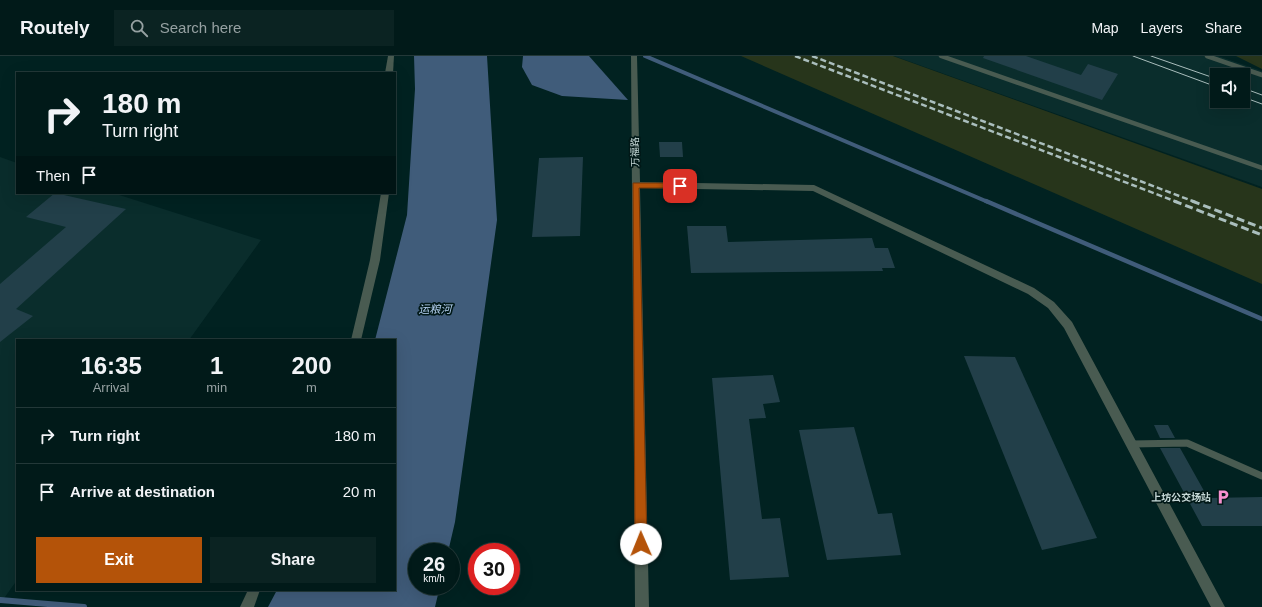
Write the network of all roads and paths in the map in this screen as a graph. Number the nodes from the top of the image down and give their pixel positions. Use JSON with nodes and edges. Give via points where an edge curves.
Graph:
{"nodes":[{"id":1,"x":391,"y":56,"type":"edge"},
{"id":2,"x":941,"y":56,"type":"edge"},
{"id":3,"x":1208,"y":56,"type":"edge"},
{"id":4,"x":634,"y":61,"type":"edge"},
{"id":5,"x":389,"y":72,"type":"edge"},
{"id":6,"x":1262,"y":75,"type":"edge"},
{"id":7,"x":1262,"y":168,"type":"edge"},
{"id":8,"x":635,"y":185,"type":"junction"},
{"id":9,"x":385,"y":194,"type":"edge"},
{"id":10,"x":356,"y":339,"type":"edge"},
{"id":11,"x":1132,"y":444,"type":"junction"},
{"id":12,"x":1262,"y":476,"type":"edge"},
{"id":13,"x":254,"y":591,"type":"edge"},
{"id":14,"x":247,"y":607,"type":"edge"},
{"id":15,"x":642,"y":607,"type":"edge"},
{"id":16,"x":1218,"y":607,"type":"edge"}],
"edges":[{"from":1,"to":5,"type":"street"},
{"from":2,"to":7,"type":"lane"},
{"from":3,"to":6,"type":"lane"},
{"from":4,"to":8,"type":"street","name":"万福路"},
{"from":8,"to":11,"type":"street","via":[[814,188],[1031,291],[1051,305],[1068,325]]},
{"from":8,"to":15,"type":"street","name":"万福路"},
{"from":9,"to":10,"type":"street","via":[[375,260]]},
{"from":11,"to":12,"type":"lane","via":[[1187,443]]},
{"from":11,"to":16,"type":"street"},
{"from":13,"to":14,"type":"street"}]}
